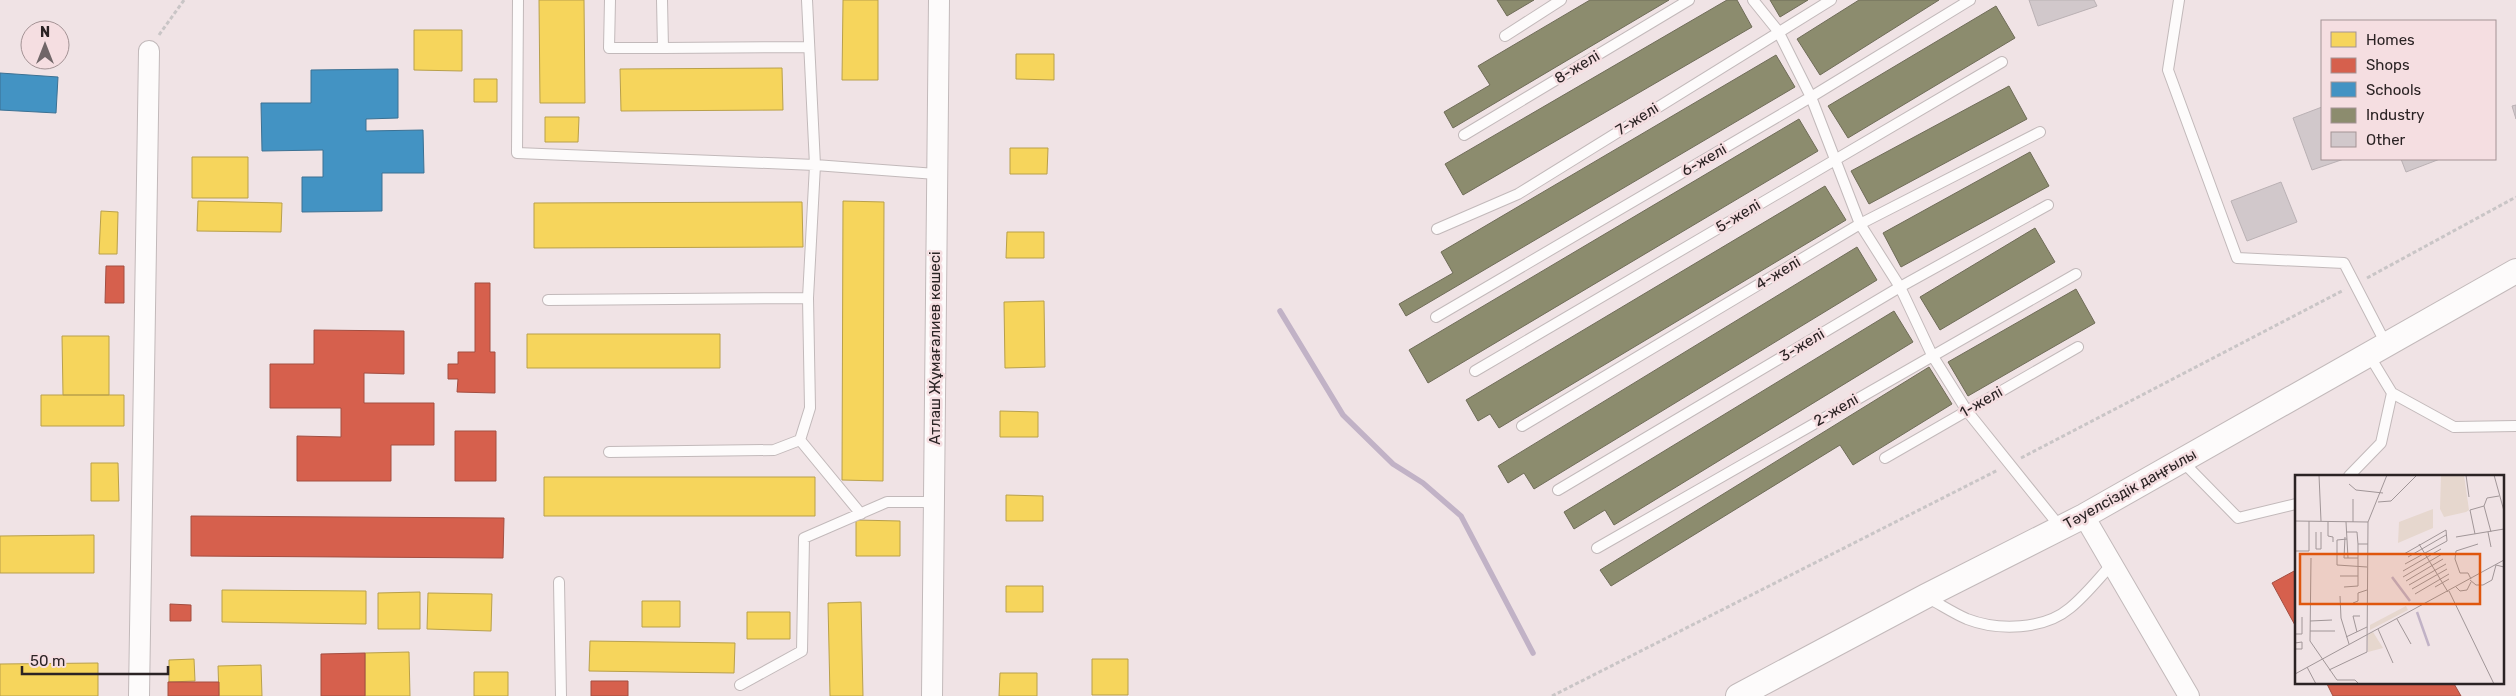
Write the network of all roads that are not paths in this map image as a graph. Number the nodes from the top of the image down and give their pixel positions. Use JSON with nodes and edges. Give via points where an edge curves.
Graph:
{"nodes":[{"id":1,"x":518,"y":0,"type":"edge"},
{"id":2,"x":610,"y":0,"type":"edge"},
{"id":3,"x":662,"y":0,"type":"edge"},
{"id":4,"x":807,"y":0,"type":"edge"},
{"id":5,"x":939,"y":0,"type":"edge"},
{"id":6,"x":1562,"y":0,"type":"edge"},
{"id":7,"x":1689,"y":0,"type":"edge"},
{"id":8,"x":1752,"y":0,"type":"edge"},
{"id":9,"x":1831,"y":0,"type":"edge"},
{"id":10,"x":1970,"y":0,"type":"edge"},
{"id":11,"x":2179,"y":0,"type":"edge"},
{"id":12,"x":1778,"y":31,"type":"junction"},
{"id":13,"x":1505,"y":36,"type":"dead end"},
{"id":14,"x":809,"y":47,"type":"junction"},
{"id":15,"x":663,"y":48,"type":"junction"},
{"id":16,"x":149,"y":50,"type":"road end"},
{"id":17,"x":2002,"y":62,"type":"dead end"},
{"id":18,"x":1811,"y":97,"type":"junction"},
{"id":19,"x":2040,"y":132,"type":"dead end"},
{"id":20,"x":1464,"y":135,"type":"dead end"},
{"id":21,"x":1833,"y":159,"type":"junction"},
{"id":22,"x":814,"y":165,"type":"junction"},
{"id":23,"x":936,"y":174,"type":"junction"},
{"id":24,"x":2048,"y":205,"type":"dead end"},
{"id":25,"x":1860,"y":224,"type":"junction"},
{"id":26,"x":1438,"y":229,"type":"dead end"},
{"id":27,"x":2516,"y":271,"type":"edge"},
{"id":28,"x":2076,"y":274,"type":"dead end"},
{"id":29,"x":1900,"y":287,"type":"junction"},
{"id":30,"x":808,"y":298,"type":"junction"},
{"id":31,"x":548,"y":300,"type":"dead end"},
{"id":32,"x":1436,"y":317,"type":"dead end"},
{"id":33,"x":2078,"y":347,"type":"dead end"},
{"id":34,"x":2377,"y":349,"type":"junction"},
{"id":35,"x":1932,"y":354,"type":"junction"},
{"id":36,"x":1475,"y":371,"type":"dead end"},
{"id":37,"x":2392,"y":393,"type":"junction"},
{"id":38,"x":1967,"y":411,"type":"junction"},
{"id":39,"x":1522,"y":426,"type":"dead end"},
{"id":40,"x":2516,"y":426,"type":"edge"},
{"id":41,"x":800,"y":440,"type":"junction"},
{"id":42,"x":609,"y":452,"type":"dead end"},
{"id":43,"x":1885,"y":458,"type":"dead end"},
{"id":44,"x":2182,"y":460,"type":"junction"},
{"id":45,"x":2350,"y":475,"type":"edge"},
{"id":46,"x":1558,"y":490,"type":"dead end"},
{"id":47,"x":934,"y":502,"type":"junction"},
{"id":48,"x":2295,"y":504,"type":"edge"},
{"id":49,"x":861,"y":514,"type":"junction"},
{"id":50,"x":2084,"y":516,"type":"junction"},
{"id":51,"x":2061,"y":528,"type":"junction"},
{"id":52,"x":1598,"y":548,"type":"dead end"},
{"id":53,"x":2113,"y":563,"type":"junction"},
{"id":54,"x":559,"y":582,"type":"dead end"},
{"id":55,"x":1926,"y":596,"type":"junction"},
{"id":56,"x":740,"y":685,"type":"dead end"},
{"id":57,"x":139,"y":696,"type":"edge"},
{"id":58,"x":561,"y":696,"type":"edge"},
{"id":59,"x":932,"y":696,"type":"edge"},
{"id":60,"x":1738,"y":696,"type":"edge"},
{"id":61,"x":2189,"y":696,"type":"edge"}],
"edges":[{"from":1,"to":22,"type":"lane","via":[[517,153]]},
{"from":2,"to":15,"type":"lane","via":[[609,48]]},
{"from":3,"to":15,"type":"lane"},
{"from":4,"to":14,"type":"lane"},
{"from":5,"to":23,"type":"street","name":"Атлаш Жұмағалиев көшесі"},
{"from":6,"to":13,"type":"lane"},
{"from":7,"to":20,"type":"lane","name":"8-желі"},
{"from":8,"to":12,"type":"lane"},
{"from":9,"to":12,"type":"lane","name":"7-желі"},
{"from":10,"to":18,"type":"lane","name":"6-желі"},
{"from":11,"to":34,"type":"lane","via":[[2168,70],[2237,258],[2344,263]]},
{"from":12,"to":18,"type":"lane"},
{"from":12,"to":26,"type":"lane","name":"7-желі","via":[[1518,194]]},
{"from":14,"to":15,"type":"lane"},
{"from":14,"to":22,"type":"lane"},
{"from":16,"to":57,"type":"street"},
{"from":17,"to":21,"type":"lane","name":"5-желі"},
{"from":18,"to":21,"type":"lane"},
{"from":18,"to":32,"type":"lane","name":"6-желі"},
{"from":19,"to":25,"type":"lane","name":"4-желі"},
{"from":21,"to":25,"type":"lane"},
{"from":21,"to":36,"type":"lane","name":"5-желі"},
{"from":22,"to":23,"type":"lane"},
{"from":22,"to":30,"type":"lane"},
{"from":23,"to":47,"type":"street","name":"Атлаш Жұмағалиев көшесі"},
{"from":24,"to":29,"type":"lane","name":"3-желі"},
{"from":25,"to":29,"type":"lane"},
{"from":25,"to":39,"type":"lane","name":"4-желі"},
{"from":27,"to":34,"type":"street","name":"Тәуелсіздік даңғылы"},
{"from":28,"to":35,"type":"lane","name":"2-желі"},
{"from":29,"to":35,"type":"lane"},
{"from":29,"to":46,"type":"lane","name":"3-желі"},
{"from":30,"to":31,"type":"lane"},
{"from":30,"to":41,"type":"lane","via":[[810,408]]},
{"from":33,"to":38,"type":"lane","name":"1-желі"},
{"from":34,"to":37,"type":"lane"},
{"from":34,"to":44,"type":"street","name":"Тәуелсіздік даңғылы"},
{"from":35,"to":38,"type":"lane"},
{"from":35,"to":52,"type":"lane","name":"2-желі"},
{"from":37,"to":40,"type":"lane","via":[[2454,427]]},
{"from":37,"to":45,"type":"lane","via":[[2381,443]]},
{"from":38,"to":43,"type":"lane","name":"1-желі"},
{"from":38,"to":51,"type":"lane"},
{"from":41,"to":42,"type":"lane","via":[[774,450]]},
{"from":41,"to":49,"type":"lane"},
{"from":44,"to":48,"type":"lane","via":[[2238,518]]},
{"from":44,"to":50,"type":"street","name":"Тәуелсіздік даңғылы"},
{"from":47,"to":49,"type":"lane","via":[[887,502]]},
{"from":47,"to":59,"type":"street","name":"Атлаш Жұмағалиев көшесі"},
{"from":49,"to":56,"type":"lane","via":[[804,538],[802,651]]},
{"from":50,"to":51,"type":"street","name":"Тәуелсіздік даңғылы"},
{"from":50,"to":53,"type":"street"},
{"from":51,"to":55,"type":"street","name":"Тәуелсіздік даңғылы"},
{"from":53,"to":55,"type":"lane","via":[[2070,609],[2049,621],[2030,626],[1993,625],[1968,619]]},
{"from":53,"to":61,"type":"street"},
{"from":54,"to":58,"type":"lane"},
{"from":55,"to":60,"type":"street","name":"Тәуелсіздік даңғылы"}]}
